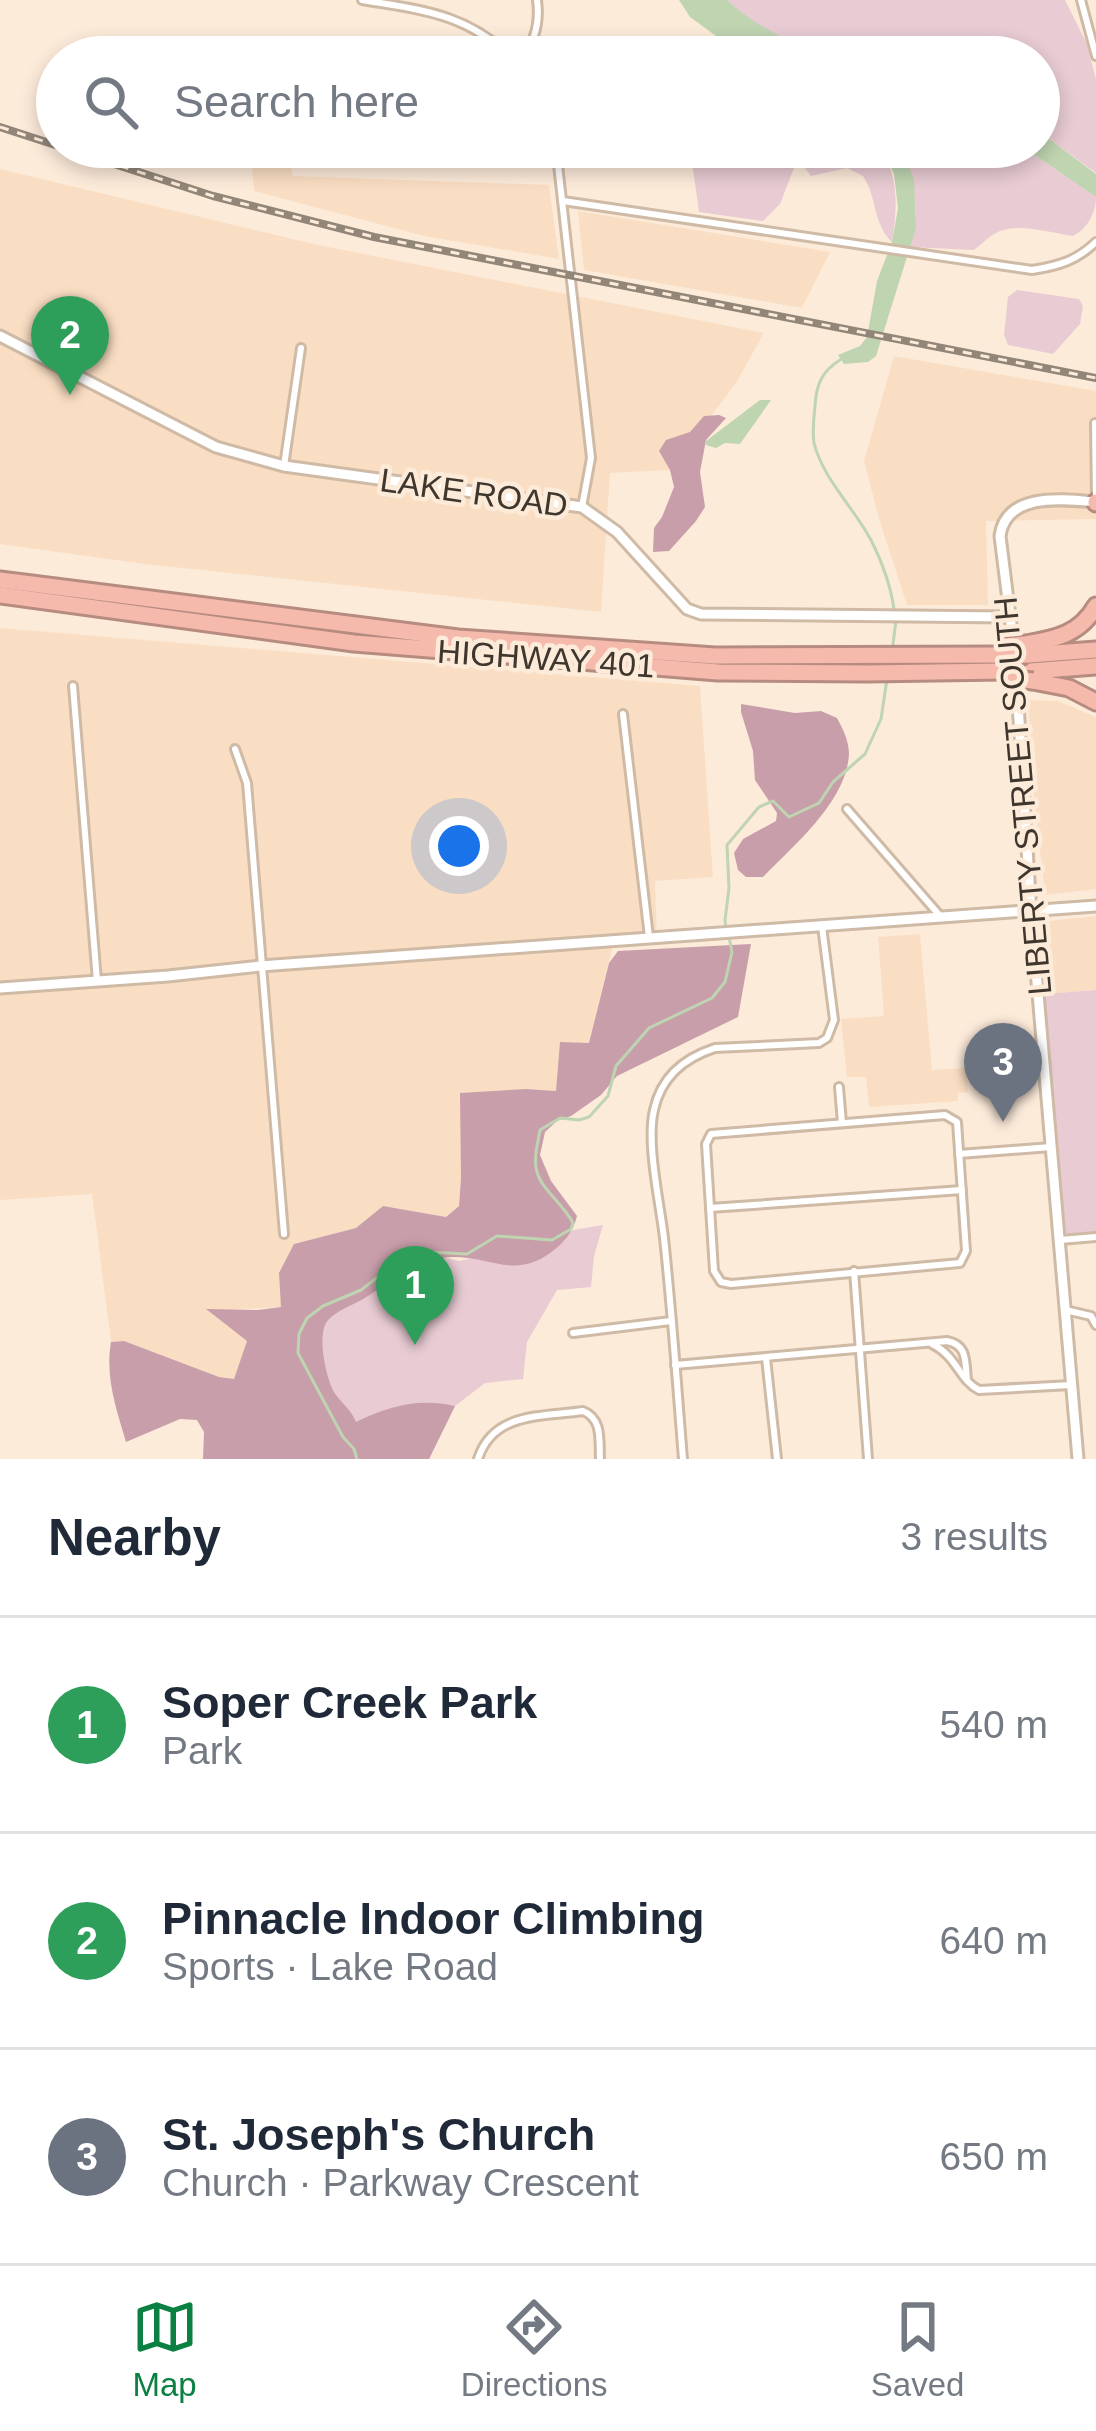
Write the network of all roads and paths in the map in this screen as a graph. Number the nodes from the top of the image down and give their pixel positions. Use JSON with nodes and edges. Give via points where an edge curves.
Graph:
{"nodes":[{"id":1,"x":362,"y":0,"type":"edge"},
{"id":2,"x":537,"y":0,"type":"edge"},
{"id":3,"x":1081,"y":0,"type":"edge"},
{"id":4,"x":487,"y":36,"type":"edge"},
{"id":5,"x":533,"y":36,"type":"edge"},
{"id":6,"x":1096,"y":56,"type":"edge"},
{"id":7,"x":558,"y":168,"type":"edge"},
{"id":8,"x":562,"y":201,"type":"junction"},
{"id":9,"x":1096,"y":242,"type":"edge"},
{"id":10,"x":0,"y":336,"type":"edge"},
{"id":11,"x":301,"y":348,"type":"dead end"},
{"id":12,"x":1095,"y":423,"type":"edge"},
{"id":13,"x":284,"y":466,"type":"junction"},
{"id":14,"x":1096,"y":502,"type":"edge"},
{"id":15,"x":582,"y":507,"type":"junction"},
{"id":16,"x":0,"y":580,"type":"edge"},
{"id":17,"x":0,"y":595,"type":"edge"},
{"id":18,"x":1096,"y":606,"type":"edge"},
{"id":19,"x":1008,"y":617,"type":"junction"},
{"id":20,"x":1096,"y":650,"type":"edge"},
{"id":21,"x":903,"y":662,"type":"junction"},
{"id":22,"x":1004,"y":662,"type":"junction"},
{"id":23,"x":1030,"y":663,"type":"junction"},
{"id":24,"x":869,"y":665,"type":"junction"},
{"id":25,"x":1096,"y":666,"type":"edge"},
{"id":26,"x":73,"y":686,"type":"dead end"},
{"id":27,"x":1096,"y":702,"type":"edge"},
{"id":28,"x":623,"y":714,"type":"dead end"},
{"id":29,"x":235,"y":749,"type":"dead end"},
{"id":30,"x":847,"y":809,"type":"dead end"},
{"id":31,"x":1096,"y":906,"type":"edge"},
{"id":32,"x":1031,"y":911,"type":"junction"},
{"id":33,"x":941,"y":917,"type":"junction"},
{"id":34,"x":822,"y":926,"type":"junction"},
{"id":35,"x":650,"y":940,"type":"junction"},
{"id":36,"x":260,"y":966,"type":"junction"},
{"id":37,"x":97,"y":981,"type":"junction"},
{"id":38,"x":0,"y":988,"type":"edge"},
{"id":39,"x":839,"y":1087,"type":"dead end"},
{"id":40,"x":842,"y":1123,"type":"junction"},
{"id":41,"x":1052,"y":1147,"type":"junction"},
{"id":42,"x":959,"y":1154,"type":"junction"},
{"id":43,"x":962,"y":1190,"type":"junction"},
{"id":44,"x":710,"y":1208,"type":"junction"},
{"id":45,"x":284,"y":1234,"type":"dead end"},
{"id":46,"x":1096,"y":1237,"type":"edge"},
{"id":47,"x":1060,"y":1240,"type":"junction"},
{"id":48,"x":854,"y":1271,"type":"junction"},
{"id":49,"x":1065,"y":1310,"type":"junction"},
{"id":50,"x":671,"y":1321,"type":"junction"},
{"id":51,"x":1096,"y":1325,"type":"edge"},
{"id":52,"x":573,"y":1333,"type":"dead end"},
{"id":53,"x":928,"y":1343,"type":"junction"},
{"id":54,"x":860,"y":1349,"type":"junction"},
{"id":55,"x":766,"y":1358,"type":"junction"},
{"id":56,"x":675,"y":1365,"type":"junction"},
{"id":57,"x":967,"y":1380,"type":"junction"},
{"id":58,"x":1071,"y":1385,"type":"junction"},
{"id":59,"x":478,"y":1459,"type":"edge"},
{"id":60,"x":600,"y":1459,"type":"edge"},
{"id":61,"x":682,"y":1459,"type":"edge"},
{"id":62,"x":777,"y":1459,"type":"edge"},
{"id":63,"x":868,"y":1459,"type":"edge"},
{"id":64,"x":1078,"y":1459,"type":"edge"}],
"edges":[{"from":1,"to":4,"type":"street","via":[[435,12]]},
{"from":2,"to":5,"type":"street"},
{"from":3,"to":6,"type":"street"},
{"from":7,"to":8,"type":"street"},
{"from":8,"to":9,"type":"street","via":[[1032,270],[1060,266]]},
{"from":8,"to":15,"type":"street","via":[[591,458]]},
{"from":10,"to":13,"type":"street","name":"LAKE ROAD","via":[[216,447]]},
{"from":11,"to":13,"type":"street"},
{"from":12,"to":14,"type":"street"},
{"from":13,"to":15,"type":"street","name":"LAKE ROAD"},
{"from":14,"to":19,"type":"street","name":"LIBERTY STREET SOUTH","via":[[1048,501],[1008,512],[1000,536]]},
{"from":15,"to":19,"type":"street","name":"LAKE ROAD","via":[[701,614]]},
{"from":16,"to":24,"type":"highway","name":"HIGHWAY 401","via":[[458,638]]},
{"from":17,"to":24,"type":"highway","name":"HIGHWAY 401","via":[[354,643],[718,672]]},
{"from":18,"to":23,"type":"highway"},
{"from":19,"to":32,"type":"street","name":"LIBERTY STREET SOUTH"},
{"from":20,"to":23,"type":"highway"},
{"from":21,"to":22,"type":"highway"},
{"from":21,"to":22,"type":"highway","via":[[919,677]]},
{"from":21,"to":24,"type":"highway","name":"HIGHWAY 401"},
{"from":22,"to":23,"type":"highway","bridge":true},
{"from":22,"to":23,"type":"highway","bridge":true},
{"from":23,"to":25,"type":"highway"},
{"from":23,"to":27,"type":"highway"},
{"from":26,"to":37,"type":"street"},
{"from":28,"to":35,"type":"street"},
{"from":29,"to":36,"type":"street","via":[[247,783]]},
{"from":30,"to":33,"type":"street"},
{"from":31,"to":32,"type":"street"},
{"from":32,"to":33,"type":"street"},
{"from":32,"to":41,"type":"street","name":"LIBERTY STREET SOUTH"},
{"from":33,"to":34,"type":"street"},
{"from":34,"to":35,"type":"street"},
{"from":34,"to":50,"type":"street","via":[[834,1020],[827,1038],[715,1048],[689,1058],[658,1094],[652,1120]]},
{"from":35,"to":36,"type":"street"},
{"from":36,"to":37,"type":"street"},
{"from":36,"to":45,"type":"street"},
{"from":37,"to":38,"type":"street"},
{"from":39,"to":40,"type":"street"},
{"from":40,"to":42,"type":"street","via":[[945,1115],[957,1123]]},
{"from":40,"to":44,"type":"street","via":[[710,1134]]},
{"from":41,"to":42,"type":"street"},
{"from":41,"to":47,"type":"street","name":"LIBERTY STREET SOUTH"},
{"from":42,"to":43,"type":"street"},
{"from":43,"to":44,"type":"street"},
{"from":43,"to":48,"type":"street","via":[[966,1252],[959,1263]]},
{"from":44,"to":48,"type":"street","via":[[721,1282]]},
{"from":46,"to":47,"type":"street"},
{"from":47,"to":49,"type":"street","name":"LIBERTY STREET SOUTH"},
{"from":48,"to":54,"type":"street"},
{"from":49,"to":51,"type":"street"},
{"from":49,"to":58,"type":"street","name":"LIBERTY STREET SOUTH"},
{"from":50,"to":52,"type":"street"},
{"from":50,"to":56,"type":"street"},
{"from":53,"to":54,"type":"street"},
{"from":53,"to":57,"type":"street"},
{"from":53,"to":57,"type":"street","via":[[960,1346]]},
{"from":54,"to":55,"type":"street"},
{"from":54,"to":63,"type":"street"},
{"from":55,"to":56,"type":"street"},
{"from":55,"to":62,"type":"street"},
{"from":56,"to":61,"type":"street"},
{"from":57,"to":58,"type":"street","via":[[985,1390]]},
{"from":58,"to":64,"type":"street","name":"LIBERTY STREET SOUTH"},
{"from":59,"to":60,"type":"street","via":[[509,1421],[583,1411],[598,1424]]}]}
